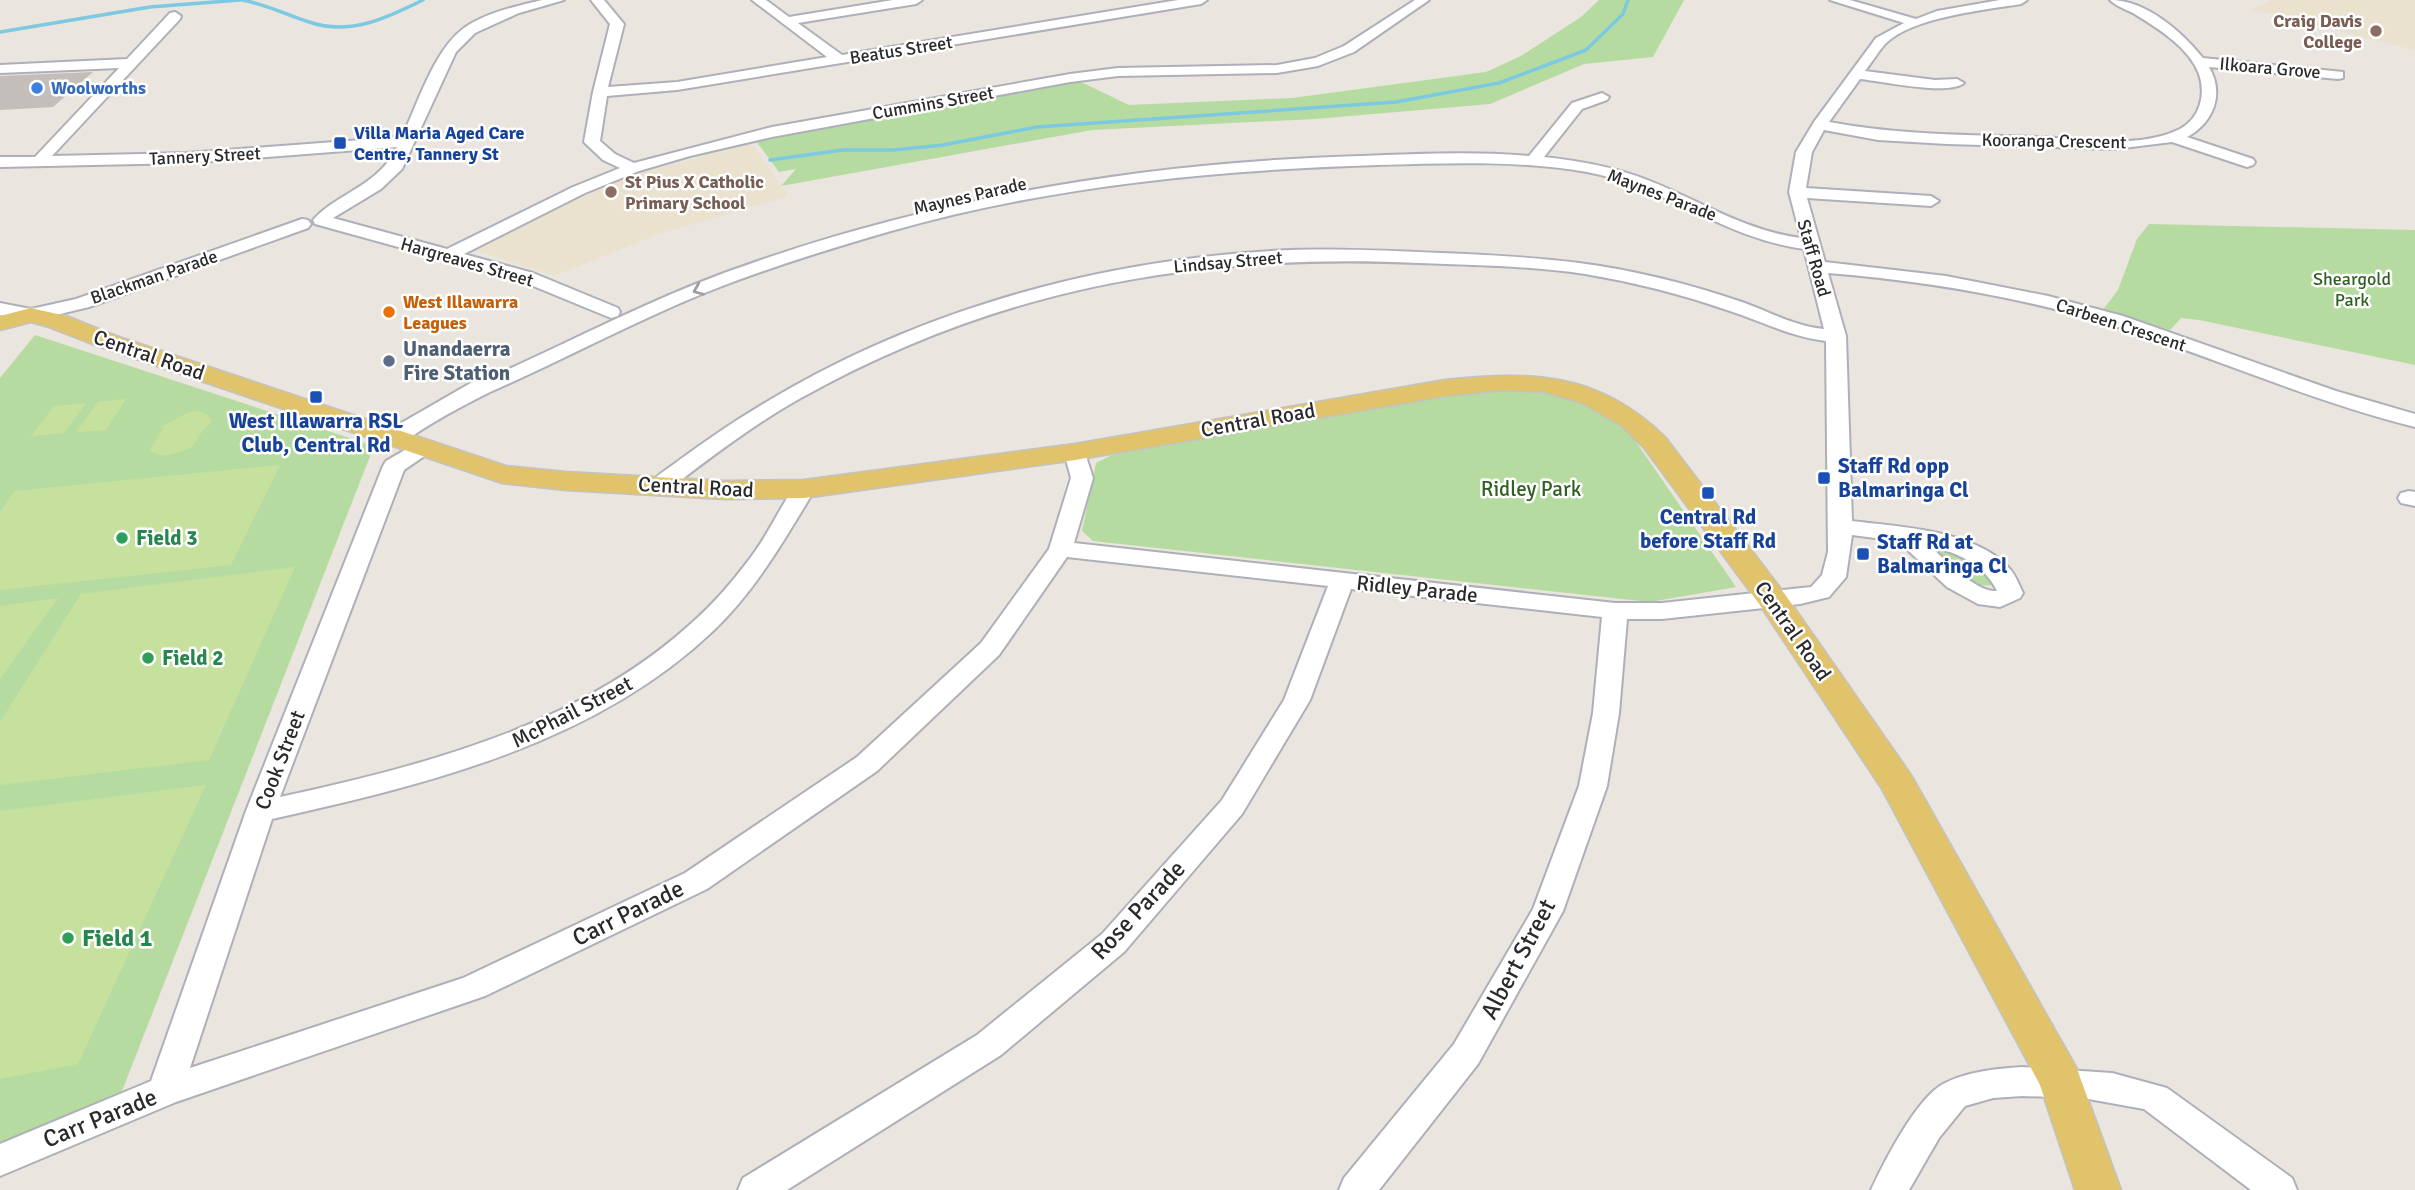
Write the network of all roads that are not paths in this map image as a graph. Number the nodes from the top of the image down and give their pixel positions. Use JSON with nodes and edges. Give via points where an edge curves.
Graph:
{"nodes":[{"id":1,"x":558,"y":0,"type":"edge"},
{"id":2,"x":597,"y":0,"type":"edge"},
{"id":3,"x":758,"y":0,"type":"edge"},
{"id":4,"x":916,"y":0,"type":"edge"},
{"id":5,"x":1201,"y":0,"type":"edge"},
{"id":6,"x":1423,"y":0,"type":"edge"},
{"id":7,"x":1836,"y":0,"type":"edge"},
{"id":8,"x":2021,"y":0,"type":"edge"},
{"id":9,"x":2116,"y":0,"type":"edge"},
{"id":10,"x":175,"y":16,"type":"dead end"},
{"id":11,"x":787,"y":21,"type":"junction"},
{"id":12,"x":1914,"y":22,"type":"junction"},
{"id":13,"x":841,"y":60,"type":"junction"},
{"id":14,"x":2201,"y":62,"type":"junction"},
{"id":15,"x":130,"y":63,"type":"junction"},
{"id":16,"x":0,"y":69,"type":"edge"},
{"id":17,"x":1856,"y":74,"type":"junction"},
{"id":18,"x":2338,"y":75,"type":"dead end"},
{"id":19,"x":1957,"y":83,"type":"dead end"},
{"id":20,"x":600,"y":92,"type":"junction"},
{"id":21,"x":1602,"y":97,"type":"dead end"},
{"id":22,"x":1819,"y":125,"type":"junction"},
{"id":23,"x":2172,"y":137,"type":"junction"},
{"id":24,"x":409,"y":141,"type":"junction"},
{"id":25,"x":1509,"y":159,"type":"junction"},
{"id":26,"x":1533,"y":161,"type":"junction"},
{"id":27,"x":0,"y":162,"type":"edge"},
{"id":28,"x":41,"y":162,"type":"junction"},
{"id":29,"x":2246,"y":162,"type":"dead end"},
{"id":30,"x":633,"y":168,"type":"junction"},
{"id":31,"x":1797,"y":192,"type":"junction"},
{"id":32,"x":1931,"y":201,"type":"dead end"},
{"id":33,"x":323,"y":215,"type":"junction"},
{"id":34,"x":1811,"y":245,"type":"junction"},
{"id":35,"x":449,"y":255,"type":"junction"},
{"id":36,"x":1818,"y":267,"type":"junction"},
{"id":37,"x":0,"y":309,"type":"edge"},
{"id":38,"x":611,"y":312,"type":"junction"},
{"id":39,"x":31,"y":315,"type":"junction"},
{"id":40,"x":0,"y":323,"type":"edge"},
{"id":41,"x":1836,"y":336,"type":"junction"},
{"id":42,"x":470,"y":394,"type":"junction"},
{"id":43,"x":2415,"y":421,"type":"edge"},
{"id":44,"x":392,"y":438,"type":"junction"},
{"id":45,"x":425,"y":448,"type":"junction"},
{"id":46,"x":1075,"y":452,"type":"junction"},
{"id":47,"x":660,"y":485,"type":"junction"},
{"id":48,"x":804,"y":489,"type":"junction"},
{"id":49,"x":1841,"y":527,"type":"junction"},
{"id":50,"x":1906,"y":536,"type":"dead end"},
{"id":51,"x":1061,"y":549,"type":"junction"},
{"id":52,"x":1342,"y":580,"type":"junction"},
{"id":53,"x":1773,"y":600,"type":"junction"},
{"id":54,"x":1615,"y":611,"type":"junction"},
{"id":55,"x":260,"y":811,"type":"junction"},
{"id":56,"x":2061,"y":1082,"type":"junction"},
{"id":57,"x":165,"y":1091,"type":"junction"},
{"id":58,"x":0,"y":1160,"type":"edge"},
{"id":59,"x":756,"y":1190,"type":"edge"},
{"id":60,"x":1357,"y":1190,"type":"edge"},
{"id":61,"x":1889,"y":1190,"type":"edge"},
{"id":62,"x":2098,"y":1190,"type":"edge"},
{"id":63,"x":2279,"y":1190,"type":"edge"}],
"edges":[{"from":1,"to":24,"type":"street","via":[[515,10],[470,30],[450,50]]},
{"from":2,"to":20,"type":"street","via":[[617,24]]},
{"from":3,"to":11,"type":"street"},
{"from":4,"to":11,"type":"street"},
{"from":5,"to":13,"type":"street","name":"Beatus Street"},
{"from":6,"to":30,"type":"street","name":"Cummins Street","via":[[1349,49],[1318,62],[1277,69],[1118,72],[1070,78],[772,132]]},
{"from":7,"to":12,"type":"street"},
{"from":8,"to":12,"type":"street","name":"Staff Road"},
{"from":9,"to":14,"type":"street","via":[[2146,14]]},
{"from":10,"to":15,"type":"street"},
{"from":11,"to":13,"type":"street"},
{"from":12,"to":17,"type":"street","name":"Staff Road","via":[[1881,41]]},
{"from":13,"to":20,"type":"street","name":"Beatus Street","via":[[677,86]]},
{"from":14,"to":18,"type":"street","name":"Ilkoara Grove"},
{"from":14,"to":23,"type":"street","name":"Kooranga Crescent","via":[[2210,86],[2208,109],[2200,121]]},
{"from":15,"to":16,"type":"street"},
{"from":15,"to":28,"type":"street"},
{"from":17,"to":19,"type":"street"},
{"from":17,"to":22,"type":"street","name":"Staff Road"},
{"from":20,"to":30,"type":"street","via":[[592,142],[609,157]]},
{"from":21,"to":26,"type":"street","via":[[1577,106]]},
{"from":22,"to":23,"type":"street","name":"Kooranga Crescent","via":[[1886,136],[2104,144]]},
{"from":22,"to":31,"type":"street","name":"Staff Road","via":[[1804,152]]},
{"from":23,"to":29,"type":"street"},
{"from":24,"to":28,"type":"street","name":"Tannery Street","via":[[187,158]]},
{"from":24,"to":33,"type":"street","via":[[396,166],[375,186]]},
{"from":25,"to":26,"type":"street","name":"Maynes Parade"},
{"from":25,"to":38,"type":"street","name":"Maynes Parade","via":[[1432,152],[1307,151],[1175,161],[1018,184],[855,222],[714,267]]},
{"from":25,"to":42,"type":"street","name":"Maynes Parade","one_way":true,"via":[[1311,160],[1180,171],[1028,192],[869,230],[730,276]]},
{"from":26,"to":34,"type":"street","name":"Maynes Parade","via":[[1620,175],[1774,240]]},
{"from":27,"to":28,"type":"street","name":"Tannery Street"},
{"from":30,"to":35,"type":"street","name":"Cummins Street"},
{"from":31,"to":32,"type":"street"},
{"from":31,"to":34,"type":"street","name":"Staff Road"},
{"from":33,"to":35,"type":"street","name":"Hargreaves Street"},
{"from":33,"to":39,"type":"street","name":"Blackman Parade","via":[[121,290]]},
{"from":34,"to":36,"type":"street","name":"Staff Road"},
{"from":35,"to":38,"type":"street","name":"Hargreaves Street","via":[[527,277]]},
{"from":36,"to":41,"type":"street","name":"Staff Road"},
{"from":36,"to":43,"type":"street","name":"Carbeen Crescent","via":[[1947,279],[2063,305]]},
{"from":37,"to":39,"type":"street","name":"Central Road"},
{"from":38,"to":42,"type":"street","name":"Maynes Parade","via":[[512,363]]},
{"from":39,"to":40,"type":"main road"},
{"from":39,"to":44,"type":"main road","name":"Central Road"},
{"from":41,"to":47,"type":"street","name":"Lindsay Street","via":[[1797,331],[1739,307],[1641,279],[1558,266],[1310,255],[1153,269],[1015,302],[852,363],[733,429]]},
{"from":41,"to":49,"type":"street","name":"Staff Road"},
{"from":42,"to":44,"type":"street","name":"Maynes Parade"},
{"from":44,"to":45,"type":"main road","name":"Central Road"},
{"from":45,"to":47,"type":"main road","name":"Central Road","via":[[502,474]]},
{"from":45,"to":55,"type":"street","name":"Cook Street","via":[[394,466]]},
{"from":46,"to":48,"type":"main road","name":"Central Road"},
{"from":46,"to":51,"type":"street","name":"Carr Parade","via":[[1082,478]]},
{"from":46,"to":53,"type":"main road","name":"Central Road","via":[[1475,383],[1547,384],[1616,409],[1644,432]]},
{"from":47,"to":48,"type":"main road","name":"Central Road","via":[[749,491]]},
{"from":48,"to":55,"type":"street","name":"McPhail Street","via":[[788,522],[730,601],[652,670],[559,724],[487,754],[365,790]]},
{"from":49,"to":50,"type":"street"},
{"from":49,"to":53,"type":"street","name":"Staff Road","via":[[1838,568],[1828,586],[1810,595]]},
{"from":51,"to":52,"type":"street","name":"Ridley Parade"},
{"from":51,"to":57,"type":"street","name":"Carr Parade","via":[[990,649],[867,764],[696,881],[474,987]]},
{"from":52,"to":54,"type":"street","name":"Ridley Parade"},
{"from":52,"to":59,"type":"street","name":"Rose Parade","via":[[1297,700],[1232,807],[1113,943],[989,1045]]},
{"from":53,"to":54,"type":"street","name":"Ridley Parade"},
{"from":53,"to":56,"type":"main road","name":"Central Road","via":[[1898,785]]},
{"from":54,"to":60,"type":"street","name":"Albert Street","via":[[1606,713],[1592,786],[1548,911],[1466,1054]]},
{"from":55,"to":57,"type":"street","name":"Cook Street"},
{"from":56,"to":61,"type":"street","via":[[2013,1082],[1976,1087],[1954,1096],[1930,1124]]},
{"from":56,"to":62,"type":"main road","name":"Central Road"},
{"from":56,"to":63,"type":"street","via":[[2130,1089],[2155,1098]]},
{"from":57,"to":58,"type":"street","name":"Carr Parade"}]}
